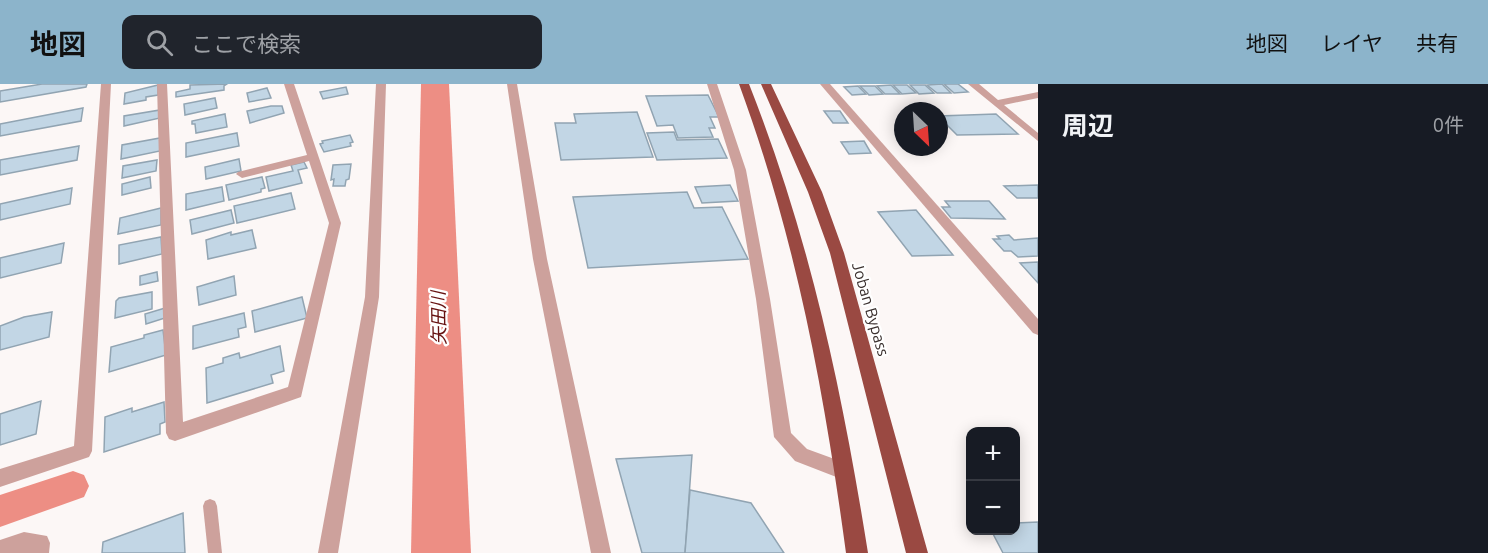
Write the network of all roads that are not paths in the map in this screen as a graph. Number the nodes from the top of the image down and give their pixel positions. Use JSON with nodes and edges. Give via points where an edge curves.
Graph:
{"nodes":[{"id":1,"x":106,"y":84,"type":"edge"},
{"id":2,"x":162,"y":84,"type":"edge"},
{"id":3,"x":288,"y":84,"type":"edge"},
{"id":4,"x":381,"y":84,"type":"edge"},
{"id":5,"x":512,"y":84,"type":"edge"},
{"id":6,"x":712,"y":84,"type":"edge"},
{"id":7,"x":744,"y":84,"type":"edge"},
{"id":8,"x":766,"y":84,"type":"edge"},
{"id":9,"x":825,"y":84,"type":"edge"},
{"id":10,"x":973,"y":84,"type":"edge"},
{"id":11,"x":1038,"y":95,"type":"edge"},
{"id":12,"x":996,"y":103,"type":"junction"},
{"id":13,"x":1038,"y":138,"type":"edge"},
{"id":14,"x":312,"y":157,"type":"junction"},
{"id":15,"x":242,"y":174,"type":"dead end"},
{"id":16,"x":1022,"y":309,"type":"junction"},
{"id":17,"x":1038,"y":309,"type":"edge"},
{"id":18,"x":1038,"y":329,"type":"edge"},
{"id":19,"x":844,"y":471,"type":"junction"},
{"id":20,"x":0,"y":478,"type":"edge"},
{"id":21,"x":210,"y":506,"type":"dead end"},
{"id":22,"x":0,"y":550,"type":"edge"},
{"id":23,"x":39,"y":553,"type":"edge"},
{"id":24,"x":215,"y":553,"type":"edge"},
{"id":25,"x":328,"y":553,"type":"edge"},
{"id":26,"x":601,"y":553,"type":"edge"},
{"id":27,"x":857,"y":553,"type":"edge"},
{"id":28,"x":917,"y":553,"type":"edge"}],
"edges":[{"from":1,"to":20,"type":"street","via":[[83,451]]},
{"from":2,"to":14,"type":"street","via":[[175,433],[295,392],[335,223]]},
{"from":3,"to":14,"type":"street"},
{"from":4,"to":25,"type":"street","via":[[372,297]]},
{"from":5,"to":26,"type":"street","via":[[540,259]]},
{"from":6,"to":19,"type":"street","via":[[740,170],[783,437],[801,455]]},
{"from":7,"to":19,"type":"highway","via":[[784,188],[802,253]]},
{"from":8,"to":28,"type":"highway","name":"Joban Bypass","via":[[815,192],[837,254]]},
{"from":9,"to":16,"type":"street"},
{"from":10,"to":12,"type":"street"},
{"from":11,"to":12,"type":"street"},
{"from":12,"to":13,"type":"street"},
{"from":14,"to":15,"type":"street"},
{"from":16,"to":17,"type":"street"},
{"from":16,"to":18,"type":"street"},
{"from":19,"to":27,"type":"highway"},
{"from":21,"to":24,"type":"lane"},
{"from":22,"to":23,"type":"street","via":[[24,542],[40,543]]}]}
